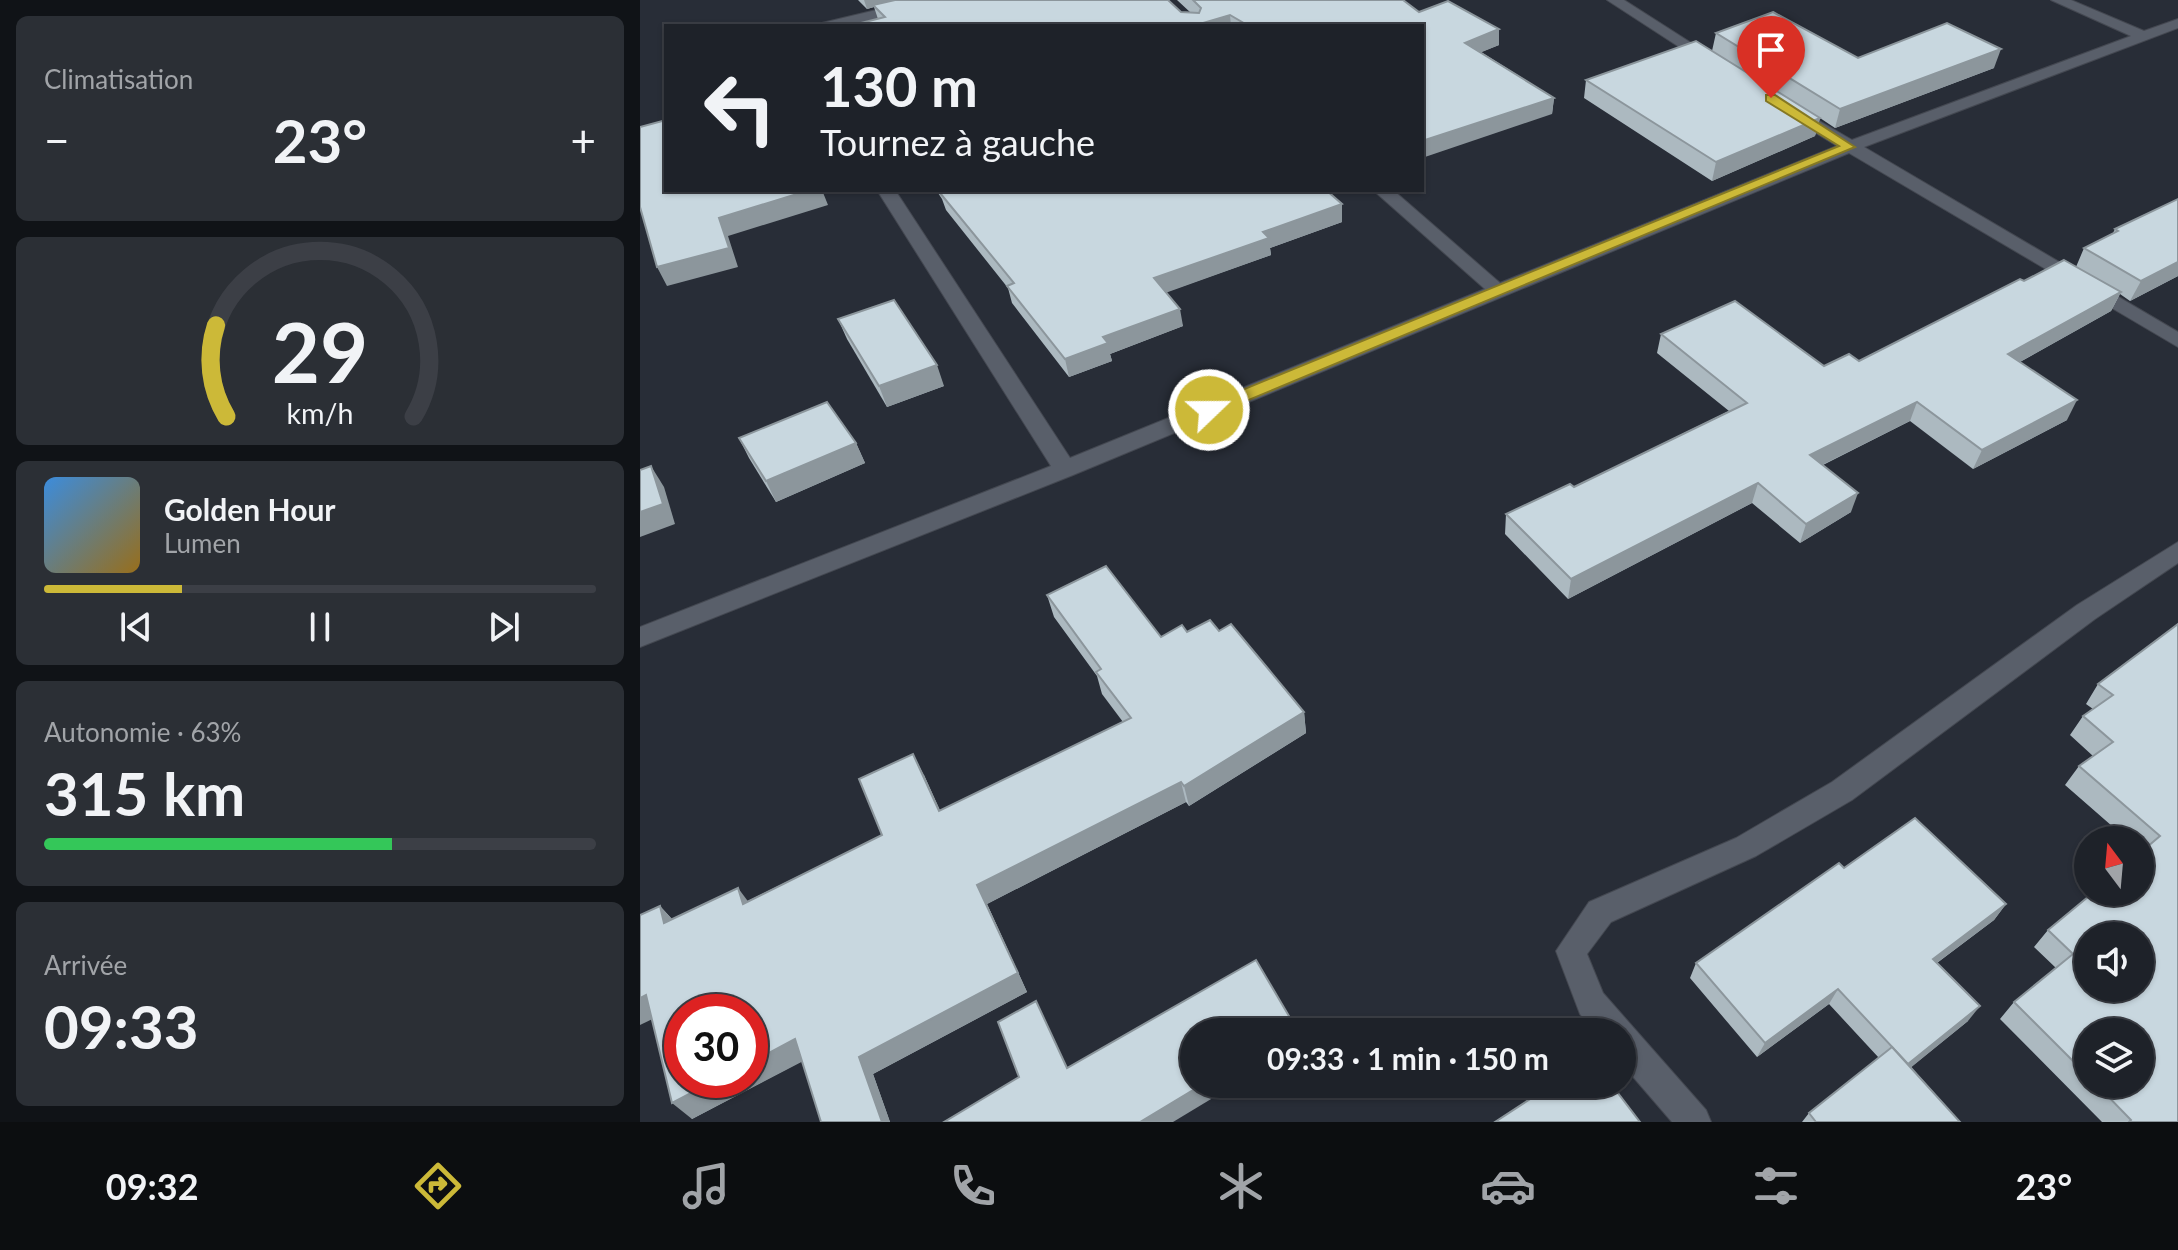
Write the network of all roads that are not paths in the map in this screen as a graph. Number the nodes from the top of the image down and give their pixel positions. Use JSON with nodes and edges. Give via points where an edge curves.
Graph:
{"nodes":[{"id":1,"x":936,"y":0,"type":"edge"},
{"id":2,"x":1614,"y":0,"type":"edge"},
{"id":3,"x":2058,"y":0,"type":"edge"},
{"id":4,"x":2178,"y":23,"type":"edge"},
{"id":5,"x":835,"y":24,"type":"edge"},
{"id":6,"x":2142,"y":35,"type":"junction"},
{"id":7,"x":1731,"y":74,"type":"edge"},
{"id":8,"x":1771,"y":98,"type":"edge"},
{"id":9,"x":1849,"y":147,"type":"junction"},
{"id":10,"x":887,"y":192,"type":"edge"},
{"id":11,"x":1384,"y":192,"type":"edge"},
{"id":12,"x":1498,"y":291,"type":"junction"},
{"id":13,"x":2178,"y":341,"type":"edge"},
{"id":14,"x":1065,"y":469,"type":"junction"},
{"id":15,"x":2178,"y":551,"type":"edge"},
{"id":16,"x":640,"y":637,"type":"edge"},
{"id":17,"x":1604,"y":1018,"type":"edge"},
{"id":18,"x":1636,"y":1055,"type":"edge"},
{"id":19,"x":1694,"y":1122,"type":"edge"}],
"edges":[{"from":1,"to":5,"type":"street"},
{"from":2,"to":7,"type":"street"},
{"from":3,"to":6,"type":"street"},
{"from":4,"to":6,"type":"street"},
{"from":6,"to":9,"type":"street"},
{"from":8,"to":9,"type":"street"},
{"from":9,"to":12,"type":"street"},
{"from":9,"to":13,"type":"street"},
{"from":10,"to":14,"type":"street"},
{"from":11,"to":12,"type":"street"},
{"from":12,"to":14,"type":"street"},
{"from":14,"to":16,"type":"street"},
{"from":15,"to":17,"type":"street","via":[[1842,791],[1746,847],[1600,912],[1571,951],[1591,1003]]},
{"from":18,"to":19,"type":"street"}]}
